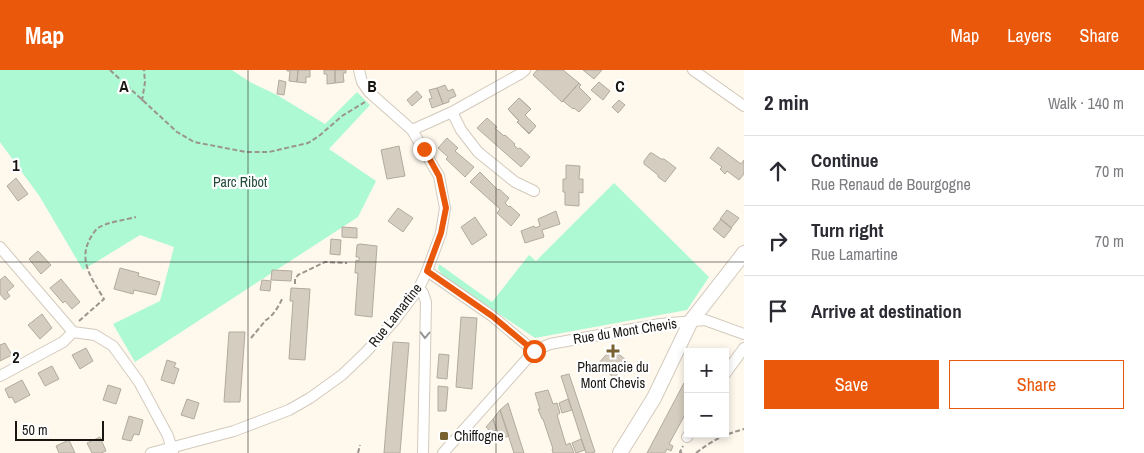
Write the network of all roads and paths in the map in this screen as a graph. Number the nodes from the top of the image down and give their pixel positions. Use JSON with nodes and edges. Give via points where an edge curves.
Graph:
{"nodes":[{"id":1,"x":110,"y":70,"type":"edge"},
{"id":2,"x":144,"y":70,"type":"edge"},
{"id":3,"x":359,"y":70,"type":"edge"},
{"id":4,"x":525,"y":70,"type":"edge"},
{"id":5,"x":693,"y":70,"type":"edge"},
{"id":6,"x":374,"y":97,"type":"junction"},
{"id":7,"x":142,"y":101,"type":"junction"},
{"id":8,"x":744,"y":106,"type":"edge"},
{"id":9,"x":452,"y":112,"type":"junction"},
{"id":10,"x":412,"y":130,"type":"junction"},
{"id":11,"x":534,"y":191,"type":"dead end"},
{"id":12,"x":136,"y":217,"type":"dead end"},
{"id":13,"x":0,"y":247,"type":"edge"},
{"id":14,"x":744,"y":253,"type":"edge"},
{"id":15,"x":347,"y":263,"type":"dead end"},
{"id":16,"x":427,"y":271,"type":"junction"},
{"id":17,"x":295,"y":284,"type":"dead end"},
{"id":18,"x":419,"y":288,"type":"junction"},
{"id":19,"x":282,"y":299,"type":"dead end"},
{"id":20,"x":691,"y":321,"type":"junction"},
{"id":21,"x":73,"y":332,"type":"junction"},
{"id":22,"x":744,"y":334,"type":"edge"},
{"id":23,"x":251,"y":338,"type":"dead end"},
{"id":24,"x":744,"y":348,"type":"edge"},
{"id":25,"x":534,"y":351,"type":"junction"},
{"id":26,"x":729,"y":369,"type":"edge"},
{"id":27,"x":0,"y":376,"type":"edge"},
{"id":28,"x":744,"y":429,"type":"edge"},
{"id":29,"x":360,"y":445,"type":"dead end"},
{"id":30,"x":172,"y":450,"type":"edge"},
{"id":31,"x":151,"y":453,"type":"edge"},
{"id":32,"x":358,"y":453,"type":"edge"},
{"id":33,"x":423,"y":453,"type":"edge"},
{"id":34,"x":443,"y":453,"type":"edge"},
{"id":35,"x":620,"y":453,"type":"edge"},
{"id":36,"x":696,"y":453,"type":"edge"}],
"edges":[{"from":1,"to":7,"type":"path"},
{"from":2,"to":7,"type":"path"},
{"from":3,"to":6,"type":"street","name":"Rue Lamartine","via":[[362,82]]},
{"from":4,"to":9,"type":"street"},
{"from":5,"to":8,"type":"street"},
{"from":6,"to":7,"type":"path","via":[[342,116],[308,143],[269,152],[246,152],[194,142],[177,132]]},
{"from":6,"to":10,"type":"street","name":"Rue Lamartine"},
{"from":9,"to":10,"type":"street"},
{"from":9,"to":11,"type":"street","via":[[478,152],[515,182]]},
{"from":10,"to":16,"type":"street","name":"Rue Lamartine","via":[[439,176],[446,208]]},
{"from":12,"to":21,"type":"path","via":[[103,225],[96,229],[87,244],[86,264],[104,299],[78,322]]},
{"from":13,"to":21,"type":"street"},
{"from":14,"to":20,"type":"street","name":"Rue du Mont Chevis"},
{"from":15,"to":17,"type":"path","via":[[325,262],[298,275]]},
{"from":16,"to":18,"type":"street","name":"Rue Lamartine"},
{"from":16,"to":25,"type":"street","via":[[492,316]]},
{"from":18,"to":30,"type":"street","name":"Rue Lamartine","via":[[365,353],[310,398],[262,421]]},
{"from":18,"to":33,"type":"street","one_way":true,"via":[[426,302]]},
{"from":19,"to":23,"type":"path"},
{"from":20,"to":22,"type":"street","via":[[705,320]]},
{"from":20,"to":25,"type":"street","name":"Rue du Mont Chevis","via":[[550,344]]},
{"from":20,"to":35,"type":"street","via":[[654,398]]},
{"from":21,"to":27,"type":"street","via":[[63,342]]},
{"from":21,"to":30,"type":"street","via":[[95,335],[113,346],[139,382],[168,436]]},
{"from":24,"to":26,"type":"street"},
{"from":25,"to":34,"type":"street"},
{"from":28,"to":36,"type":"path","via":[[725,435]]},
{"from":29,"to":32,"type":"path"},
{"from":30,"to":31,"type":"street","name":"Rue Lamartine"}]}
